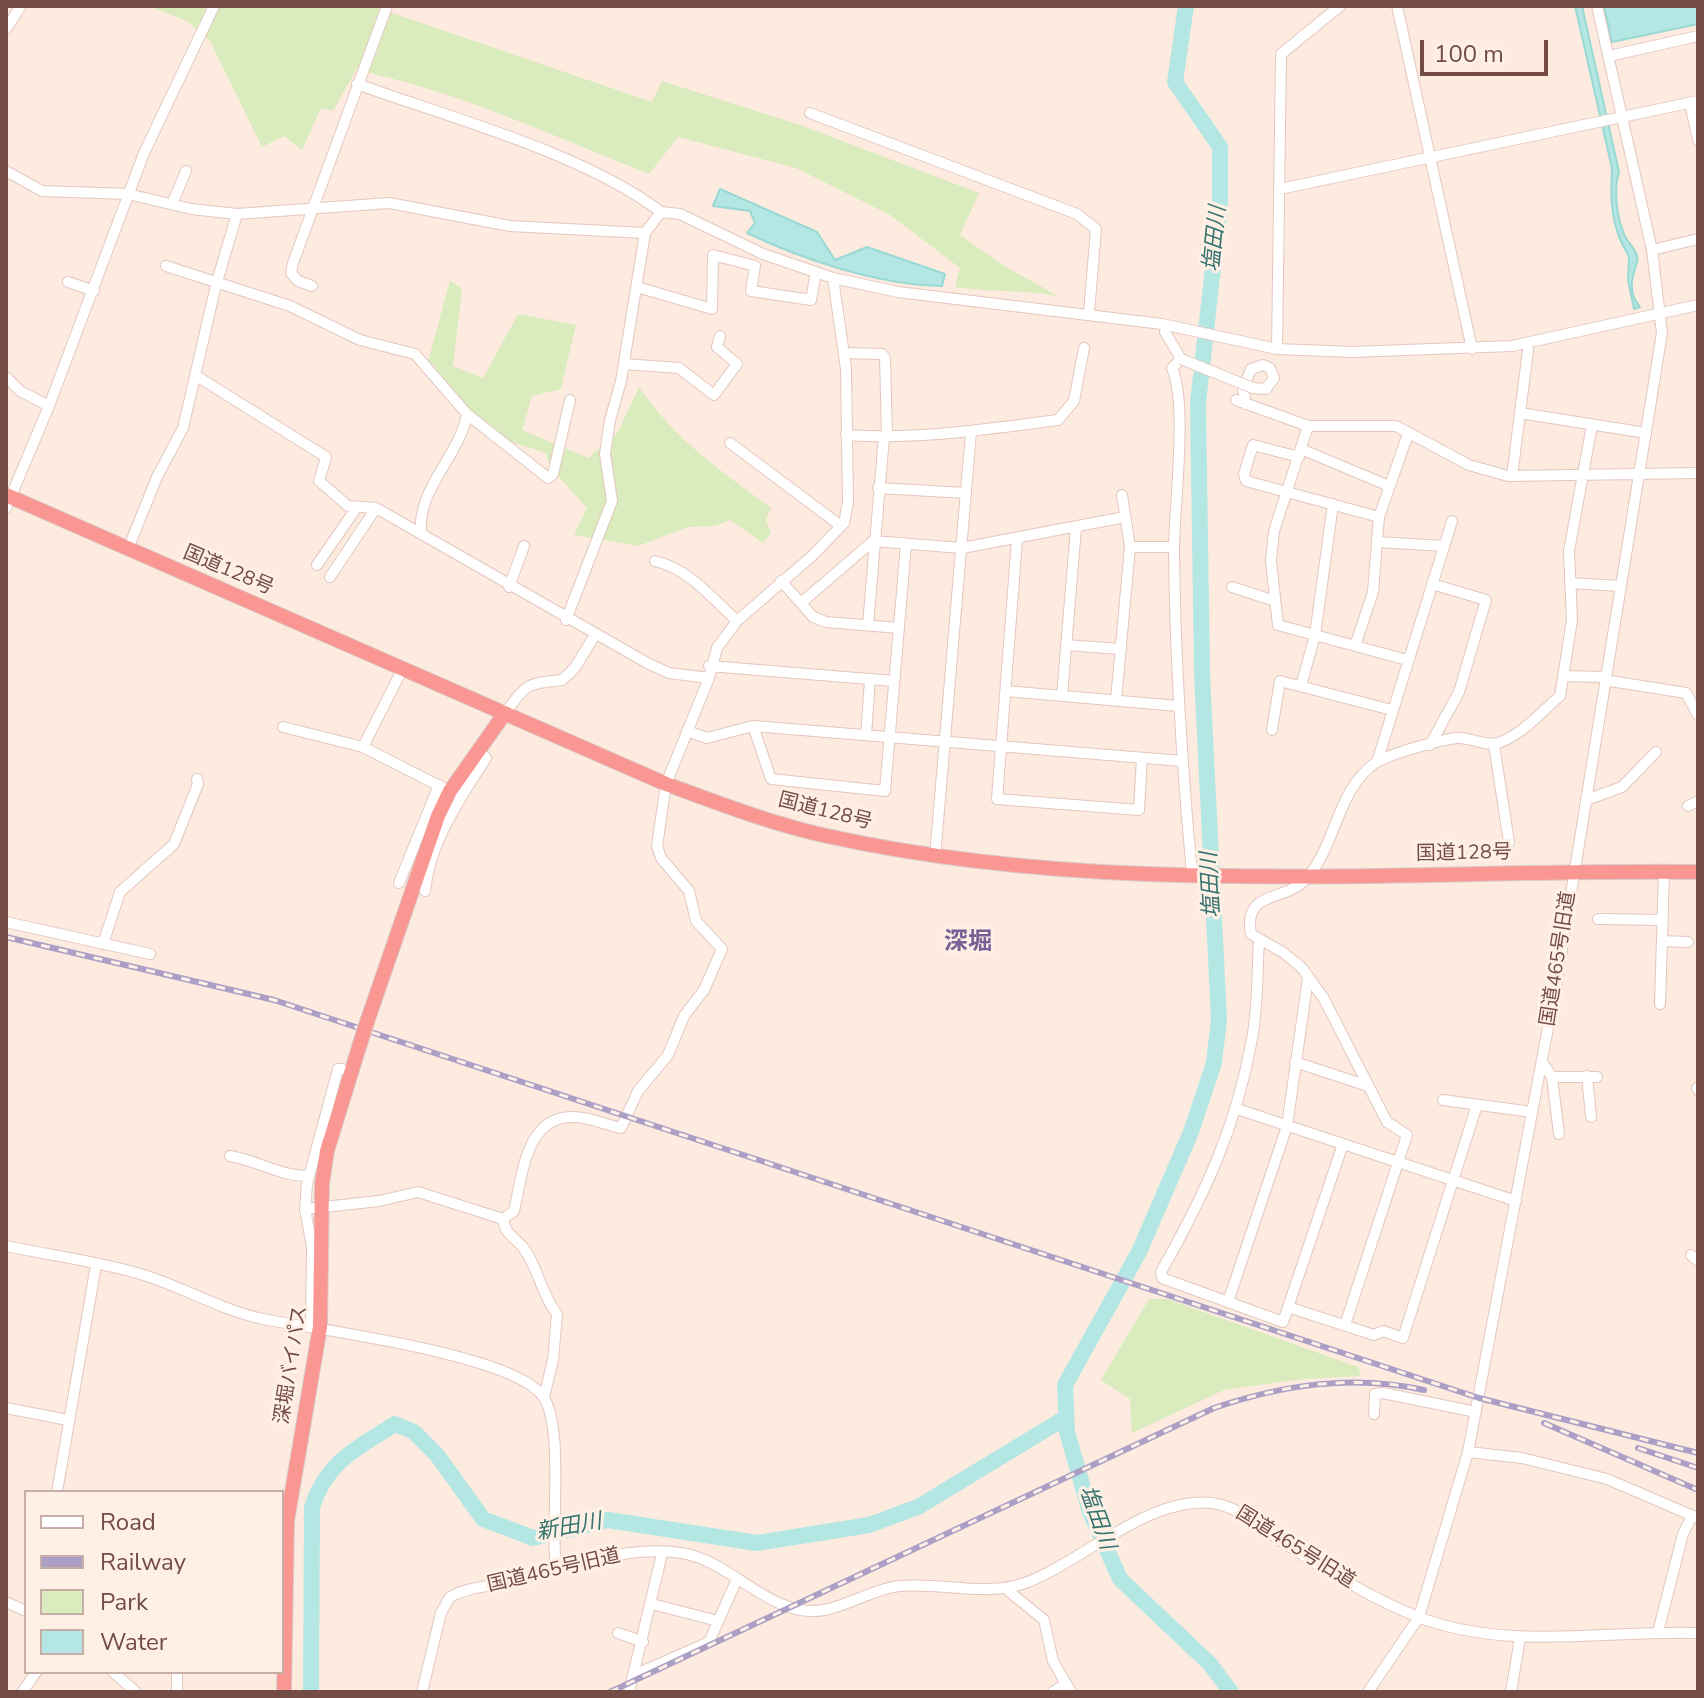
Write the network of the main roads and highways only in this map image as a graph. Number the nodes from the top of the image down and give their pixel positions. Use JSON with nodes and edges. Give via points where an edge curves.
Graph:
{"nodes":[{"id":1,"x":8,"y":500,"type":"edge"},
{"id":2,"x":505,"y":713,"type":"junction"},
{"id":3,"x":1698,"y":872,"type":"edge"},
{"id":4,"x":284,"y":1577,"type":"edge"},
{"id":5,"x":284,"y":1692,"type":"edge"}],
"edges":[{"from":1,"to":2,"type":"highway","name":"国道128号"},
{"from":2,"to":3,"type":"highway","name":"国道128号","via":[[741,812],[824,836],[935,857],[1068,872]]},
{"from":2,"to":4,"type":"highway","name":"深堀バイパス","bridge":true,"via":[[450,791],[417,870],[327,1151],[313,1209],[315,1326]]},
{"from":4,"to":5,"type":"highway","name":"深堀バイパス"}]}
